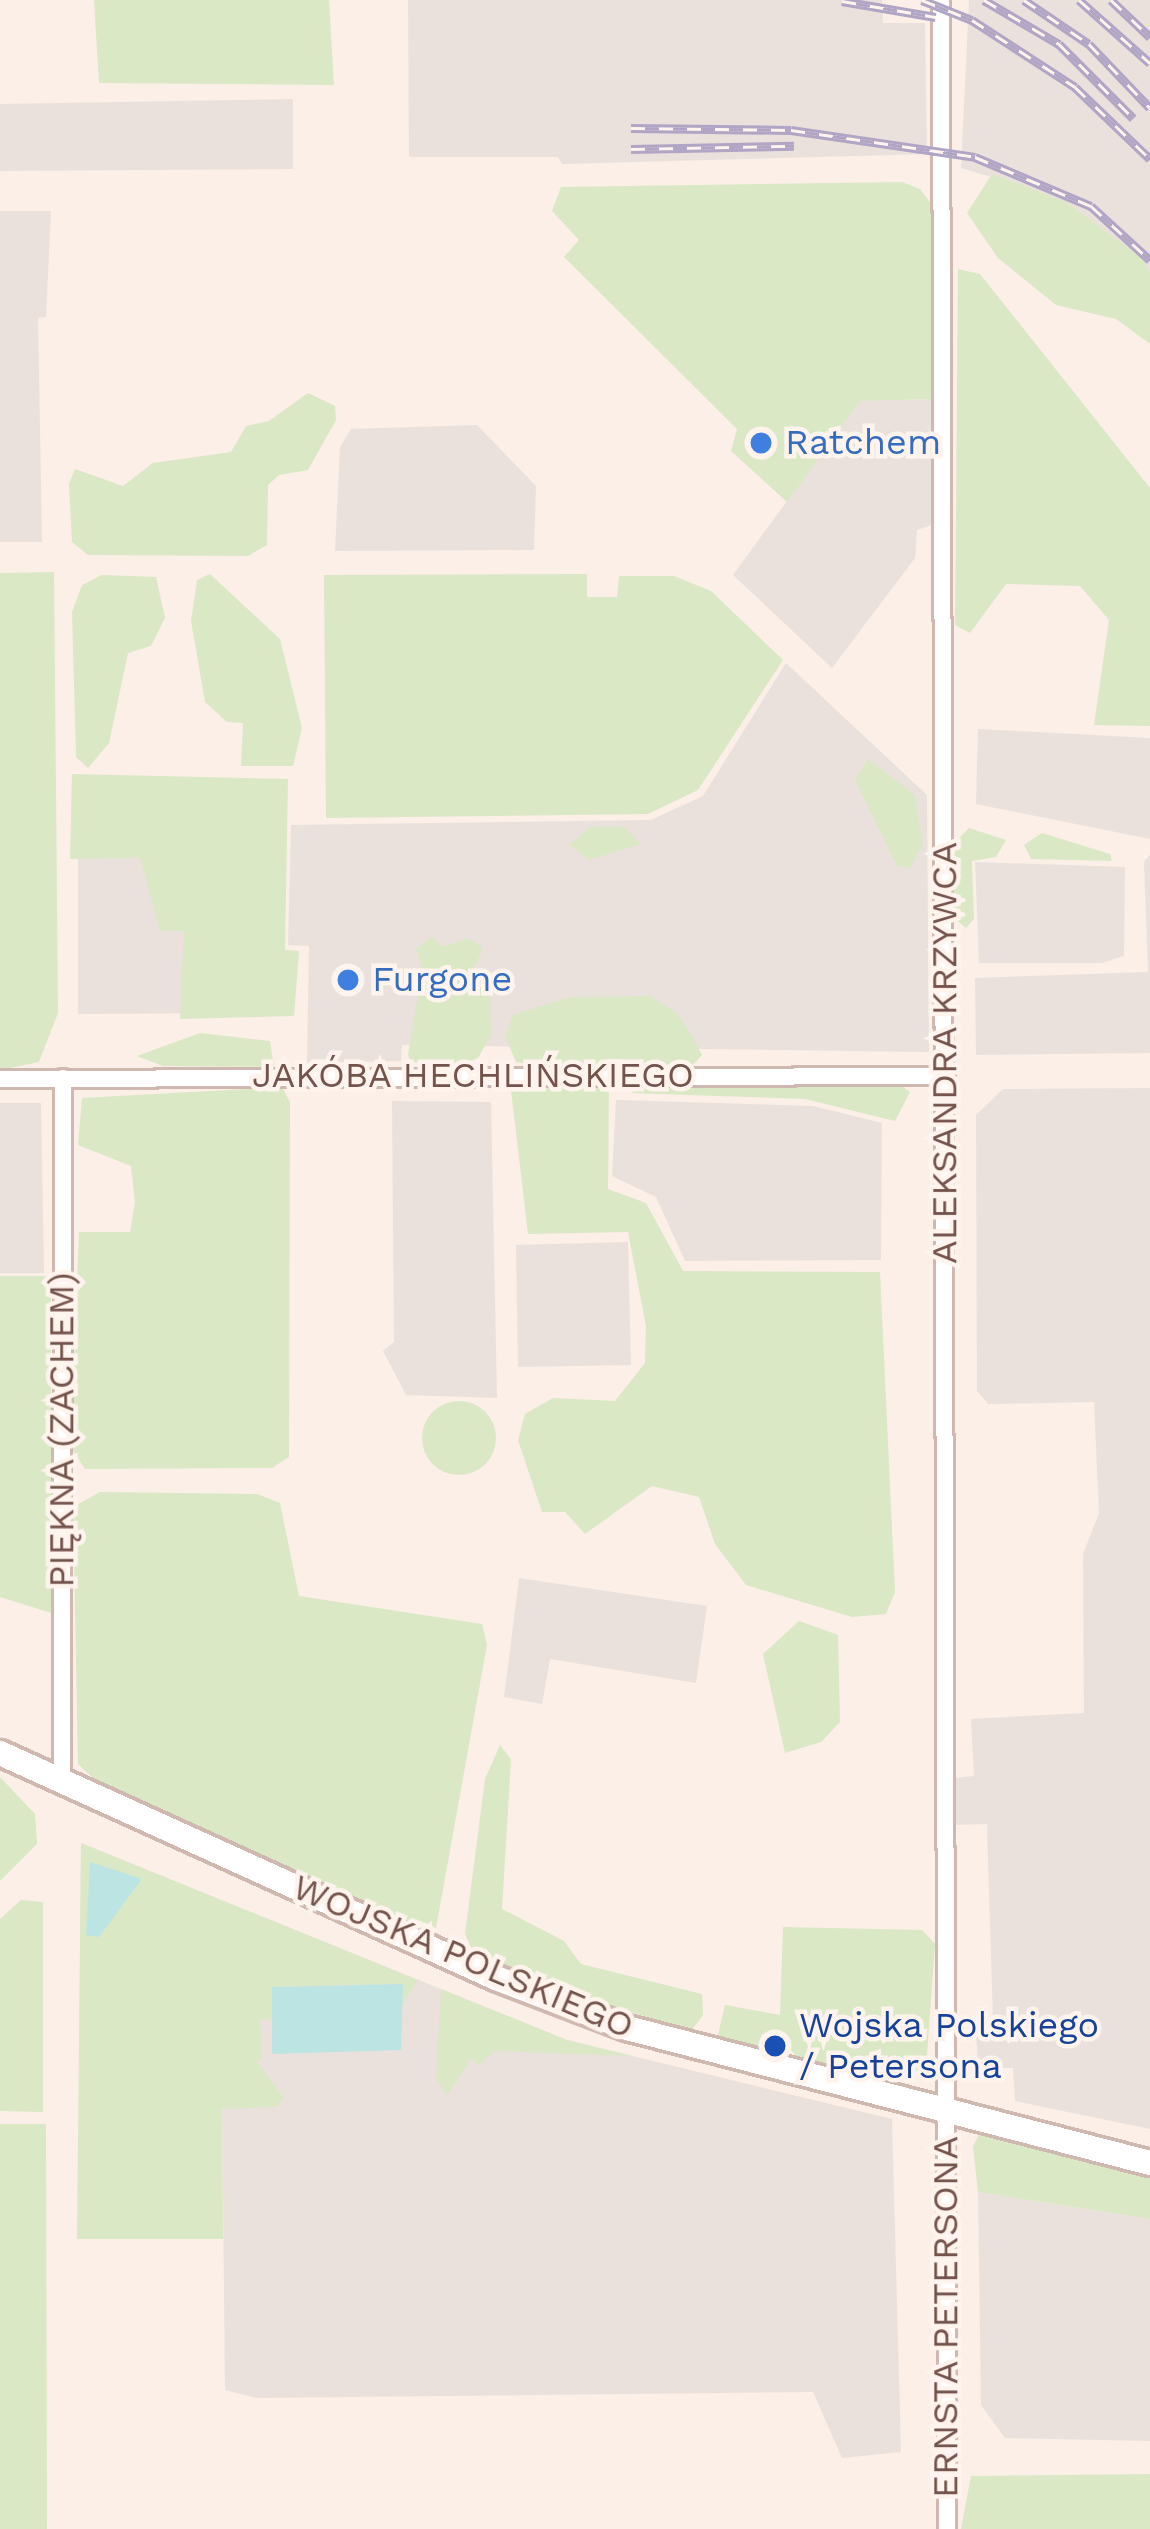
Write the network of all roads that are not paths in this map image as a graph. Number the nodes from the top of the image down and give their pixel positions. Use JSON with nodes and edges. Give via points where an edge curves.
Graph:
{"nodes":[{"id":1,"x":941,"y":0,"type":"edge"},
{"id":2,"x":946,"y":1076,"type":"junction"},
{"id":3,"x":63,"y":1078,"type":"junction"},
{"id":4,"x":0,"y":1079,"type":"edge"},
{"id":5,"x":0,"y":1754,"type":"edge"},
{"id":6,"x":62,"y":1781,"type":"junction"},
{"id":7,"x":946,"y":2105,"type":"junction"},
{"id":8,"x":1150,"y":2162,"type":"edge"},
{"id":9,"x":947,"y":2529,"type":"edge"}],
"edges":[{"from":1,"to":2,"type":"street","name":"ALEKSANDRA KRZYWCA"},
{"from":2,"to":3,"type":"street","name":"JAKÓBA HECHLIŃSKIEGO"},
{"from":2,"to":7,"type":"street","name":"ALEKSANDRA KRZYWCA"},
{"from":3,"to":4,"type":"street","name":"JAKÓBA HECHLIŃSKIEGO"},
{"from":3,"to":6,"type":"street","name":"PIĘKNA (ZACHEM)"},
{"from":5,"to":6,"type":"street","name":"WOJSKA POLSKIEGO"},
{"from":6,"to":7,"type":"street","name":"WOJSKA POLSKIEGO","via":[[627,2029]]},
{"from":7,"to":8,"type":"street","name":"WOJSKA POLSKIEGO"},
{"from":7,"to":9,"type":"street","name":"ERNSTA PETERSONA"}]}
